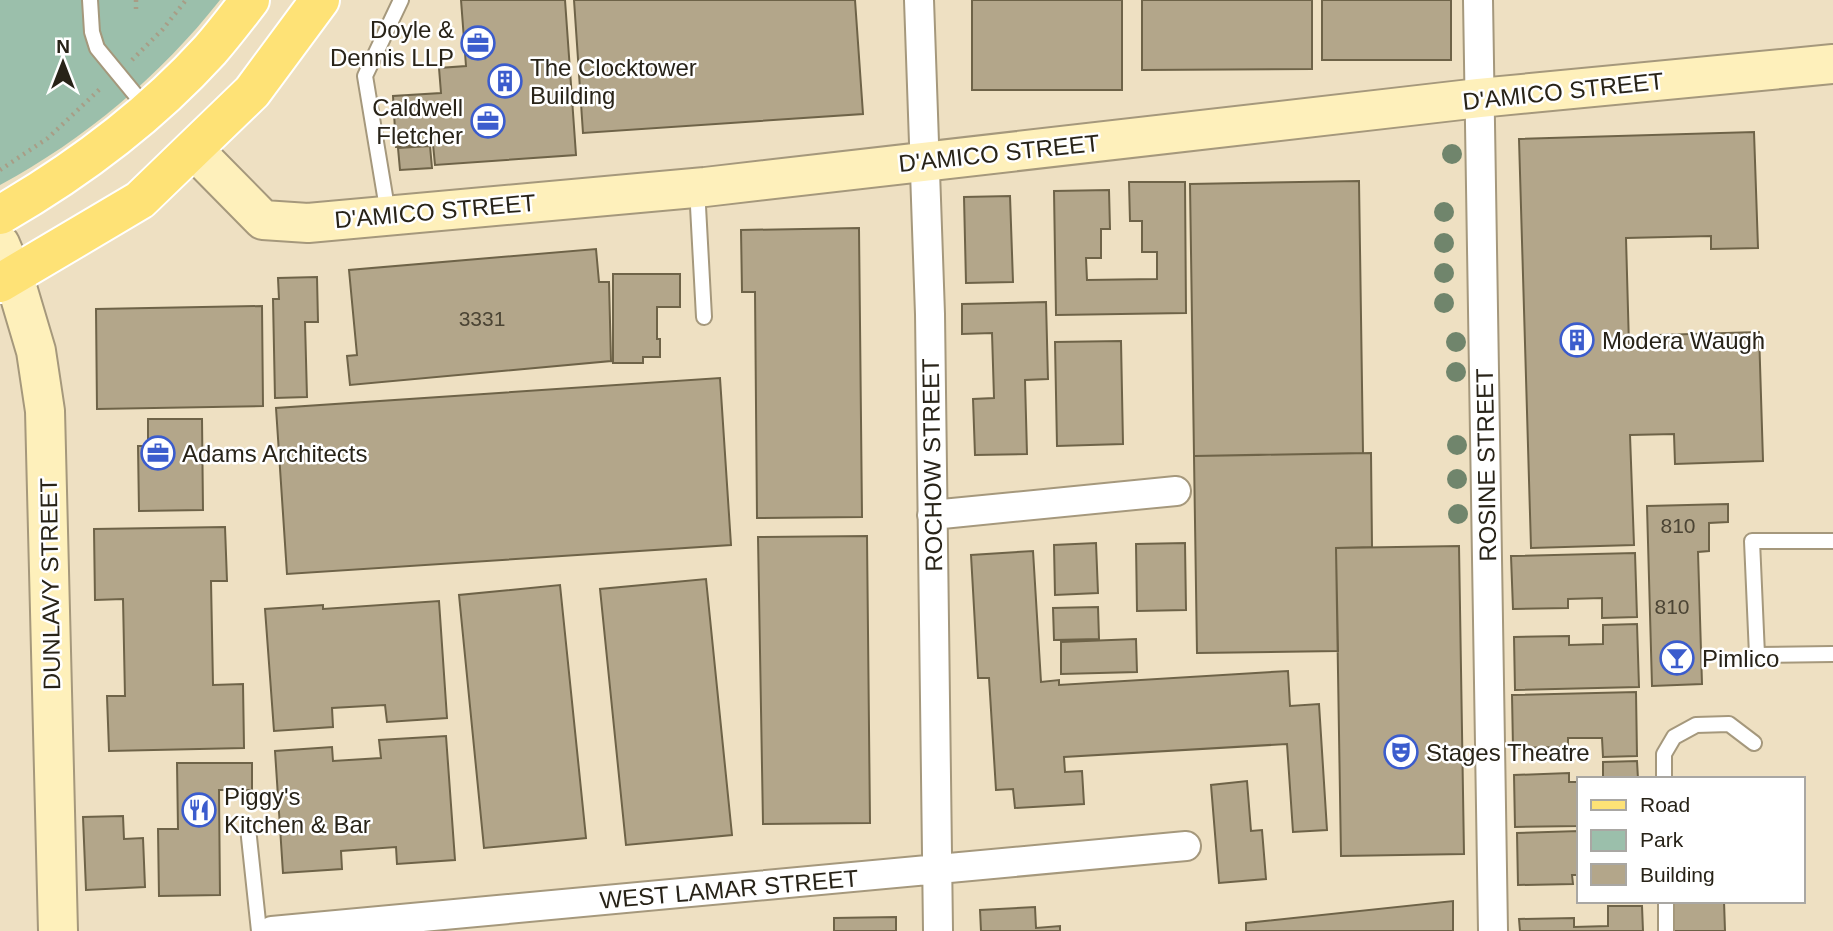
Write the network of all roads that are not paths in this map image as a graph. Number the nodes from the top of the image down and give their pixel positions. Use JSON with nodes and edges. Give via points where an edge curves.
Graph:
{"nodes":[{"id":1,"x":90,"y":0,"type":"edge"},
{"id":2,"x":250,"y":0,"type":"edge"},
{"id":3,"x":320,"y":0,"type":"edge"},
{"id":4,"x":401,"y":0,"type":"edge"},
{"id":5,"x":919,"y":0,"type":"edge"},
{"id":6,"x":1478,"y":0,"type":"edge"},
{"id":7,"x":1833,"y":64,"type":"edge"},
{"id":8,"x":1479,"y":98,"type":"junction"},
{"id":9,"x":148,"y":111,"type":"junction"},
{"id":10,"x":194,"y":150,"type":"junction"},
{"id":11,"x":926,"y":161,"type":"junction"},
{"id":12,"x":697,"y":187,"type":"junction"},
{"id":13,"x":0,"y":215,"type":"edge"},
{"id":14,"x":388,"y":216,"type":"junction"},
{"id":15,"x":5,"y":268,"type":"edge"},
{"id":16,"x":704,"y":317,"type":"dead end"},
{"id":17,"x":1176,"y":491,"type":"dead end"},
{"id":18,"x":932,"y":515,"type":"junction"},
{"id":19,"x":1833,"y":541,"type":"edge"},
{"id":20,"x":1833,"y":654,"type":"edge"},
{"id":21,"x":1754,"y":743,"type":"dead end"},
{"id":22,"x":1664,"y":777,"type":"edge"},
{"id":23,"x":248,"y":828,"type":"dead end"},
{"id":24,"x":1186,"y":846,"type":"dead end"},
{"id":25,"x":936,"y":869,"type":"junction"},
{"id":26,"x":1666,"y":903,"type":"edge"},
{"id":27,"x":58,"y":931,"type":"edge"},
{"id":28,"x":259,"y":931,"type":"edge"},
{"id":29,"x":272,"y":931,"type":"edge"},
{"id":30,"x":938,"y":931,"type":"edge"},
{"id":31,"x":1493,"y":931,"type":"edge"},
{"id":32,"x":1666,"y":931,"type":"edge"}],
"edges":[{"from":1,"to":9,"type":"lane","via":[[97,48]]},
{"from":2,"to":9,"type":"main road","via":[[210,50]]},
{"from":3,"to":10,"type":"main road","via":[[252,92]]},
{"from":4,"to":14,"type":"lane","via":[[365,76]]},
{"from":5,"to":11,"type":"street","name":"ROCHOW STREET"},
{"from":6,"to":8,"type":"street","name":"ROSINE STREET"},
{"from":7,"to":8,"type":"street","name":"D'AMICO STREET"},
{"from":8,"to":11,"type":"street","name":"D'AMICO STREET"},
{"from":8,"to":31,"type":"street","name":"ROSINE STREET"},
{"from":9,"to":13,"type":"main road","via":[[99,152]]},
{"from":10,"to":14,"type":"street","name":"D'AMICO STREET","via":[[263,220],[308,223]]},
{"from":10,"to":15,"type":"main road","via":[[140,200]]},
{"from":11,"to":12,"type":"street","name":"D'AMICO STREET"},
{"from":11,"to":18,"type":"street","name":"ROCHOW STREET"},
{"from":12,"to":14,"type":"street","name":"D'AMICO STREET"},
{"from":12,"to":16,"type":"lane"},
{"from":15,"to":27,"type":"street","name":"DUNLAVY STREET","via":[[36,351],[45,411]]},
{"from":17,"to":18,"type":"street"},
{"from":18,"to":25,"type":"street","name":"ROCHOW STREET"},
{"from":19,"to":20,"type":"lane","via":[[1752,541],[1757,655]]},
{"from":21,"to":22,"type":"lane","via":[[1729,724],[1696,725],[1674,737],[1664,754]]},
{"from":23,"to":28,"type":"lane"},
{"from":24,"to":25,"type":"street","name":"WEST LAMAR STREET"},
{"from":25,"to":29,"type":"street","name":"WEST LAMAR STREET"},
{"from":25,"to":30,"type":"street","name":"ROCHOW STREET"},
{"from":26,"to":32,"type":"lane"}]}
